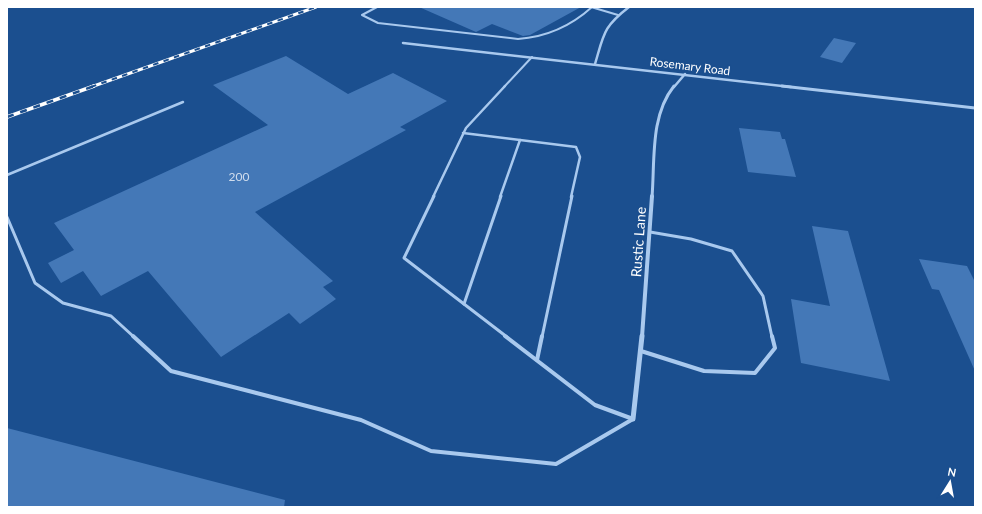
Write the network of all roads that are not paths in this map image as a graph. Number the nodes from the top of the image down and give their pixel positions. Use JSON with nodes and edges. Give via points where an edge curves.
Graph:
{"nodes":[{"id":1,"x":377,"y":7,"type":"edge"},
{"id":2,"x":592,"y":7,"type":"edge"},
{"id":3,"x":629,"y":7,"type":"edge"},
{"id":4,"x":618,"y":15,"type":"junction"},
{"id":5,"x":403,"y":43,"type":"dead end"},
{"id":6,"x":532,"y":57,"type":"junction"},
{"id":7,"x":595,"y":64,"type":"junction"},
{"id":8,"x":685,"y":74,"type":"junction"},
{"id":9,"x":184,"y":102,"type":"dead end"},
{"id":10,"x":975,"y":108,"type":"edge"},
{"id":11,"x":463,"y":133,"type":"junction"},
{"id":12,"x":520,"y":140,"type":"junction"},
{"id":13,"x":7,"y":176,"type":"edge"},
{"id":14,"x":7,"y":217,"type":"edge"},
{"id":15,"x":650,"y":232,"type":"junction"},
{"id":16,"x":464,"y":304,"type":"junction"},
{"id":17,"x":641,"y":351,"type":"junction"},
{"id":18,"x":537,"y":360,"type":"junction"},
{"id":19,"x":633,"y":419,"type":"junction"}],
"edges":[{"from":1,"to":2,"type":"lane","via":[[362,15],[378,23],[518,39],[540,36],[575,21]]},
{"from":2,"to":4,"type":"lane"},
{"from":3,"to":4,"type":"street"},
{"from":4,"to":7,"type":"street","via":[[605,31]]},
{"from":5,"to":6,"type":"street","name":"Rosemary Road"},
{"from":6,"to":7,"type":"street","name":"Rosemary Road"},
{"from":6,"to":11,"type":"lane"},
{"from":7,"to":8,"type":"street","name":"Rosemary Road"},
{"from":8,"to":10,"type":"street","name":"Rosemary Road"},
{"from":8,"to":15,"type":"street","name":"Rustic Lane","via":[[668,92],[658,117]]},
{"from":9,"to":13,"type":"lane"},
{"from":11,"to":12,"type":"lane"},
{"from":11,"to":16,"type":"lane","via":[[404,258]]},
{"from":12,"to":16,"type":"lane"},
{"from":12,"to":18,"type":"lane","via":[[576,147],[580,157]]},
{"from":14,"to":19,"type":"lane","via":[[35,283],[63,303],[111,316],[171,370],[361,420],[431,451],[556,464]]},
{"from":15,"to":17,"type":"street","name":"Rustic Lane"},
{"from":15,"to":17,"type":"lane","via":[[691,239],[732,251],[763,296],[775,348],[755,373],[704,372]]},
{"from":16,"to":18,"type":"lane"},
{"from":17,"to":19,"type":"street","name":"Rustic Lane"},
{"from":18,"to":19,"type":"lane","via":[[595,405]]}]}
